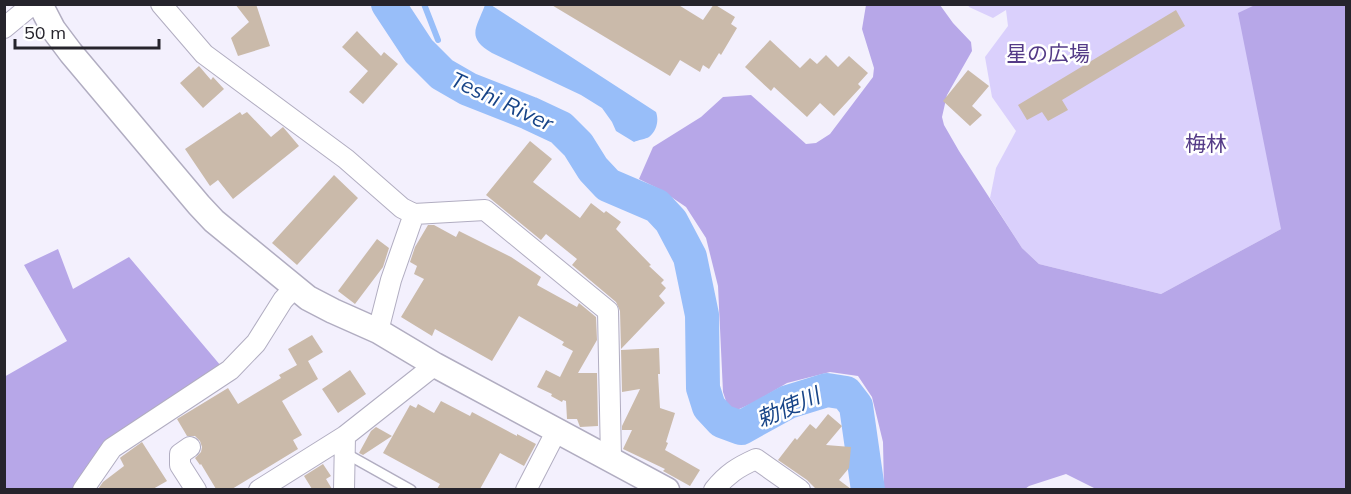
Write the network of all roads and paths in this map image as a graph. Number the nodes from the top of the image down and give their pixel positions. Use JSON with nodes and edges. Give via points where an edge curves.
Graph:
{"nodes":[{"id":1,"x":33,"y":4,"type":"edge"},
{"id":2,"x":39,"y":4,"type":"edge"},
{"id":3,"x":161,"y":4,"type":"edge"},
{"id":4,"x":4,"y":28,"type":"edge"},
{"id":5,"x":414,"y":214,"type":"junction"},
{"id":6,"x":295,"y":287,"type":"junction"},
{"id":7,"x":378,"y":331,"type":"junction"},
{"id":8,"x":435,"y":365,"type":"junction"},
{"id":9,"x":557,"y":430,"type":"junction"},
{"id":10,"x":345,"y":444,"type":"junction"},
{"id":11,"x":190,"y":447,"type":"dead end"},
{"id":12,"x":611,"y":459,"type":"junction"},
{"id":13,"x":83,"y":489,"type":"edge"},
{"id":14,"x":196,"y":489,"type":"edge"},
{"id":15,"x":259,"y":489,"type":"edge"},
{"id":16,"x":344,"y":489,"type":"edge"},
{"id":17,"x":411,"y":489,"type":"edge"},
{"id":18,"x":526,"y":489,"type":"edge"},
{"id":19,"x":667,"y":489,"type":"edge"},
{"id":20,"x":714,"y":489,"type":"edge"},
{"id":21,"x":800,"y":489,"type":"edge"}],
"edges":[{"from":1,"to":4,"type":"street"},
{"from":2,"to":6,"type":"street","via":[[64,44],[199,205]]},
{"from":3,"to":5,"type":"street","via":[[204,54]]},
{"from":5,"to":7,"type":"street"},
{"from":5,"to":12,"type":"street","via":[[485,210],[608,311]]},
{"from":6,"to":7,"type":"street","via":[[319,304]]},
{"from":6,"to":13,"type":"street","via":[[256,343],[230,370],[112,448]]},
{"from":7,"to":8,"type":"street"},
{"from":8,"to":9,"type":"street"},
{"from":8,"to":10,"type":"street"},
{"from":9,"to":12,"type":"street"},
{"from":9,"to":18,"type":"street"},
{"from":10,"to":15,"type":"street"},
{"from":10,"to":16,"type":"street"},
{"from":10,"to":17,"type":"lane"},
{"from":11,"to":14,"type":"street","via":[[180,454],[180,465]]},
{"from":12,"to":19,"type":"street"},
{"from":20,"to":21,"type":"street","via":[[736,468],[756,459]]}]}
